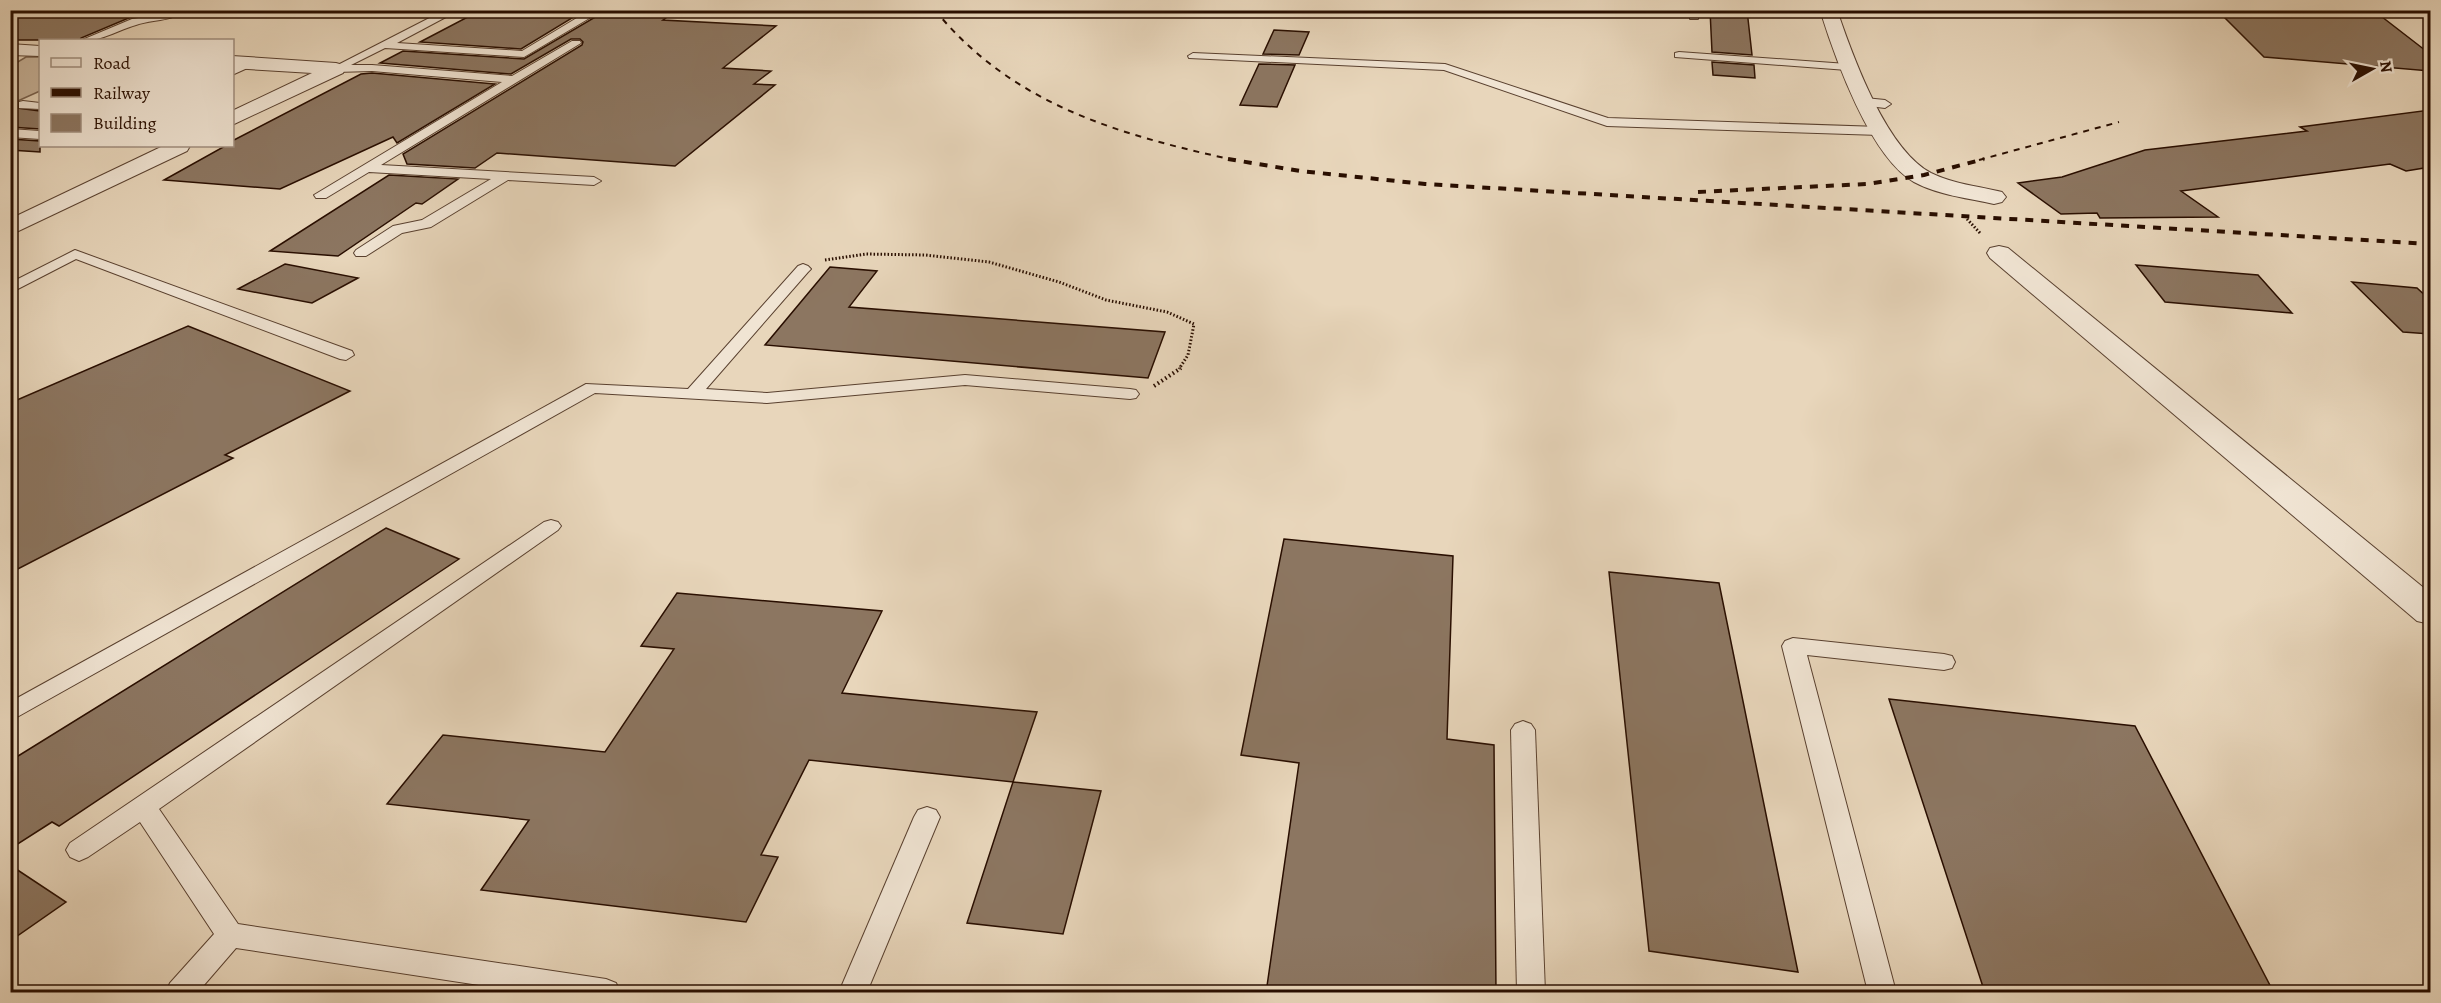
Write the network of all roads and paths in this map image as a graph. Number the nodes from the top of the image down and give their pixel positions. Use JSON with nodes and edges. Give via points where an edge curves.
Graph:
{"nodes":[{"id":1,"x":181,"y":10,"type":"edge"},
{"id":2,"x":454,"y":10,"type":"edge"},
{"id":3,"x":598,"y":10,"type":"edge"},
{"id":4,"x":695,"y":10,"type":"edge"},
{"id":5,"x":1828,"y":10,"type":"edge"},
{"id":6,"x":763,"y":14,"type":"dead end"},
{"id":7,"x":90,"y":39,"type":"edge"},
{"id":8,"x":576,"y":43,"type":"dead end"},
{"id":9,"x":384,"y":45,"type":"junction"},
{"id":10,"x":10,"y":49,"type":"edge"},
{"id":11,"x":39,"y":51,"type":"edge"},
{"id":12,"x":1679,"y":55,"type":"dead end"},
{"id":13,"x":1193,"y":56,"type":"dead end"},
{"id":14,"x":1291,"y":61,"type":"junction"},
{"id":15,"x":241,"y":63,"type":"edge"},
{"id":16,"x":1847,"y":67,"type":"junction"},
{"id":17,"x":336,"y":69,"type":"junction"},
{"id":18,"x":1282,"y":72,"type":"dead end"},
{"id":19,"x":515,"y":80,"type":"junction"},
{"id":20,"x":23,"y":105,"type":"dead end"},
{"id":21,"x":39,"y":106,"type":"edge"},
{"id":22,"x":234,"y":118,"type":"edge"},
{"id":23,"x":1880,"y":130,"type":"junction"},
{"id":24,"x":10,"y":133,"type":"edge"},
{"id":25,"x":39,"y":135,"type":"edge"},
{"id":26,"x":177,"y":147,"type":"edge"},
{"id":27,"x":367,"y":168,"type":"junction"},
{"id":28,"x":505,"y":176,"type":"junction"},
{"id":29,"x":594,"y":181,"type":"dead end"},
{"id":30,"x":321,"y":195,"type":"dead end"},
{"id":31,"x":1994,"y":197,"type":"dead end"},
{"id":32,"x":10,"y":228,"type":"edge"},
{"id":33,"x":361,"y":253,"type":"dead end"},
{"id":34,"x":1999,"y":253,"type":"dead end"},
{"id":35,"x":803,"y":269,"type":"joint"},
{"id":36,"x":10,"y":290,"type":"edge"},
{"id":37,"x":346,"y":355,"type":"dead end"},
{"id":38,"x":693,"y":394,"type":"junction"},
{"id":39,"x":1130,"y":394,"type":"joint"},
{"id":40,"x":551,"y":526,"type":"dead end"},
{"id":41,"x":2430,"y":612,"type":"edge"},
{"id":42,"x":1944,"y":662,"type":"dead end"},
{"id":43,"x":10,"y":712,"type":"edge"},
{"id":44,"x":1523,"y":730,"type":"dead end"},
{"id":45,"x":143,"y":806,"type":"junction"},
{"id":46,"x":927,"y":817,"type":"dead end"},
{"id":47,"x":80,"y":850,"type":"dead end"},
{"id":48,"x":230,"y":935,"type":"junction"},
{"id":49,"x":180,"y":993,"type":"edge"},
{"id":50,"x":606,"y":993,"type":"edge"},
{"id":51,"x":852,"y":993,"type":"edge"},
{"id":52,"x":1531,"y":993,"type":"edge"},
{"id":53,"x":1882,"y":993,"type":"edge"}],
"edges":[{"from":1,"to":7,"type":"lane","via":[[165,17],[136,21]]},
{"from":2,"to":9,"type":"lane"},
{"from":3,"to":9,"type":"lane","via":[[524,54]]},
{"from":4,"to":6,"type":"lane"},
{"from":5,"to":16,"type":"street"},
{"from":8,"to":19,"type":"lane"},
{"from":9,"to":17,"type":"lane"},
{"from":10,"to":11,"type":"street"},
{"from":12,"to":16,"type":"lane"},
{"from":13,"to":14,"type":"lane"},
{"from":14,"to":18,"type":"lane"},
{"from":14,"to":23,"type":"lane","via":[[1445,67],[1606,122]]},
{"from":15,"to":17,"type":"street"},
{"from":16,"to":23,"type":"street","via":[[1875,103]]},
{"from":17,"to":19,"type":"lane","via":[[372,68]]},
{"from":17,"to":22,"type":"street"},
{"from":19,"to":27,"type":"lane"},
{"from":20,"to":21,"type":"lane"},
{"from":23,"to":31,"type":"street","via":[[1913,172],[1934,183]]},
{"from":24,"to":25,"type":"lane"},
{"from":26,"to":32,"type":"street"},
{"from":27,"to":28,"type":"lane"},
{"from":27,"to":30,"type":"lane"},
{"from":28,"to":29,"type":"lane"},
{"from":28,"to":33,"type":"lane","via":[[426,224],[398,229]]},
{"from":34,"to":41,"type":"street"},
{"from":35,"to":38,"type":"lane"},
{"from":35,"to":39,"type":"path","via":[[813,262],[866,254],[989,262],[1106,300],[1167,312],[1194,324],[1192,349],[1176,375]]},
{"from":36,"to":37,"type":"lane","via":[[75,254]]},
{"from":38,"to":39,"type":"lane","via":[[767,398],[965,380]]},
{"from":38,"to":43,"type":"lane","via":[[592,388]]},
{"from":40,"to":45,"type":"lane"},
{"from":42,"to":53,"type":"lane","via":[[1792,646]]},
{"from":44,"to":52,"type":"lane"},
{"from":45,"to":47,"type":"lane"},
{"from":45,"to":48,"type":"lane"},
{"from":46,"to":51,"type":"lane"},
{"from":48,"to":49,"type":"lane"},
{"from":48,"to":50,"type":"lane"}]}
